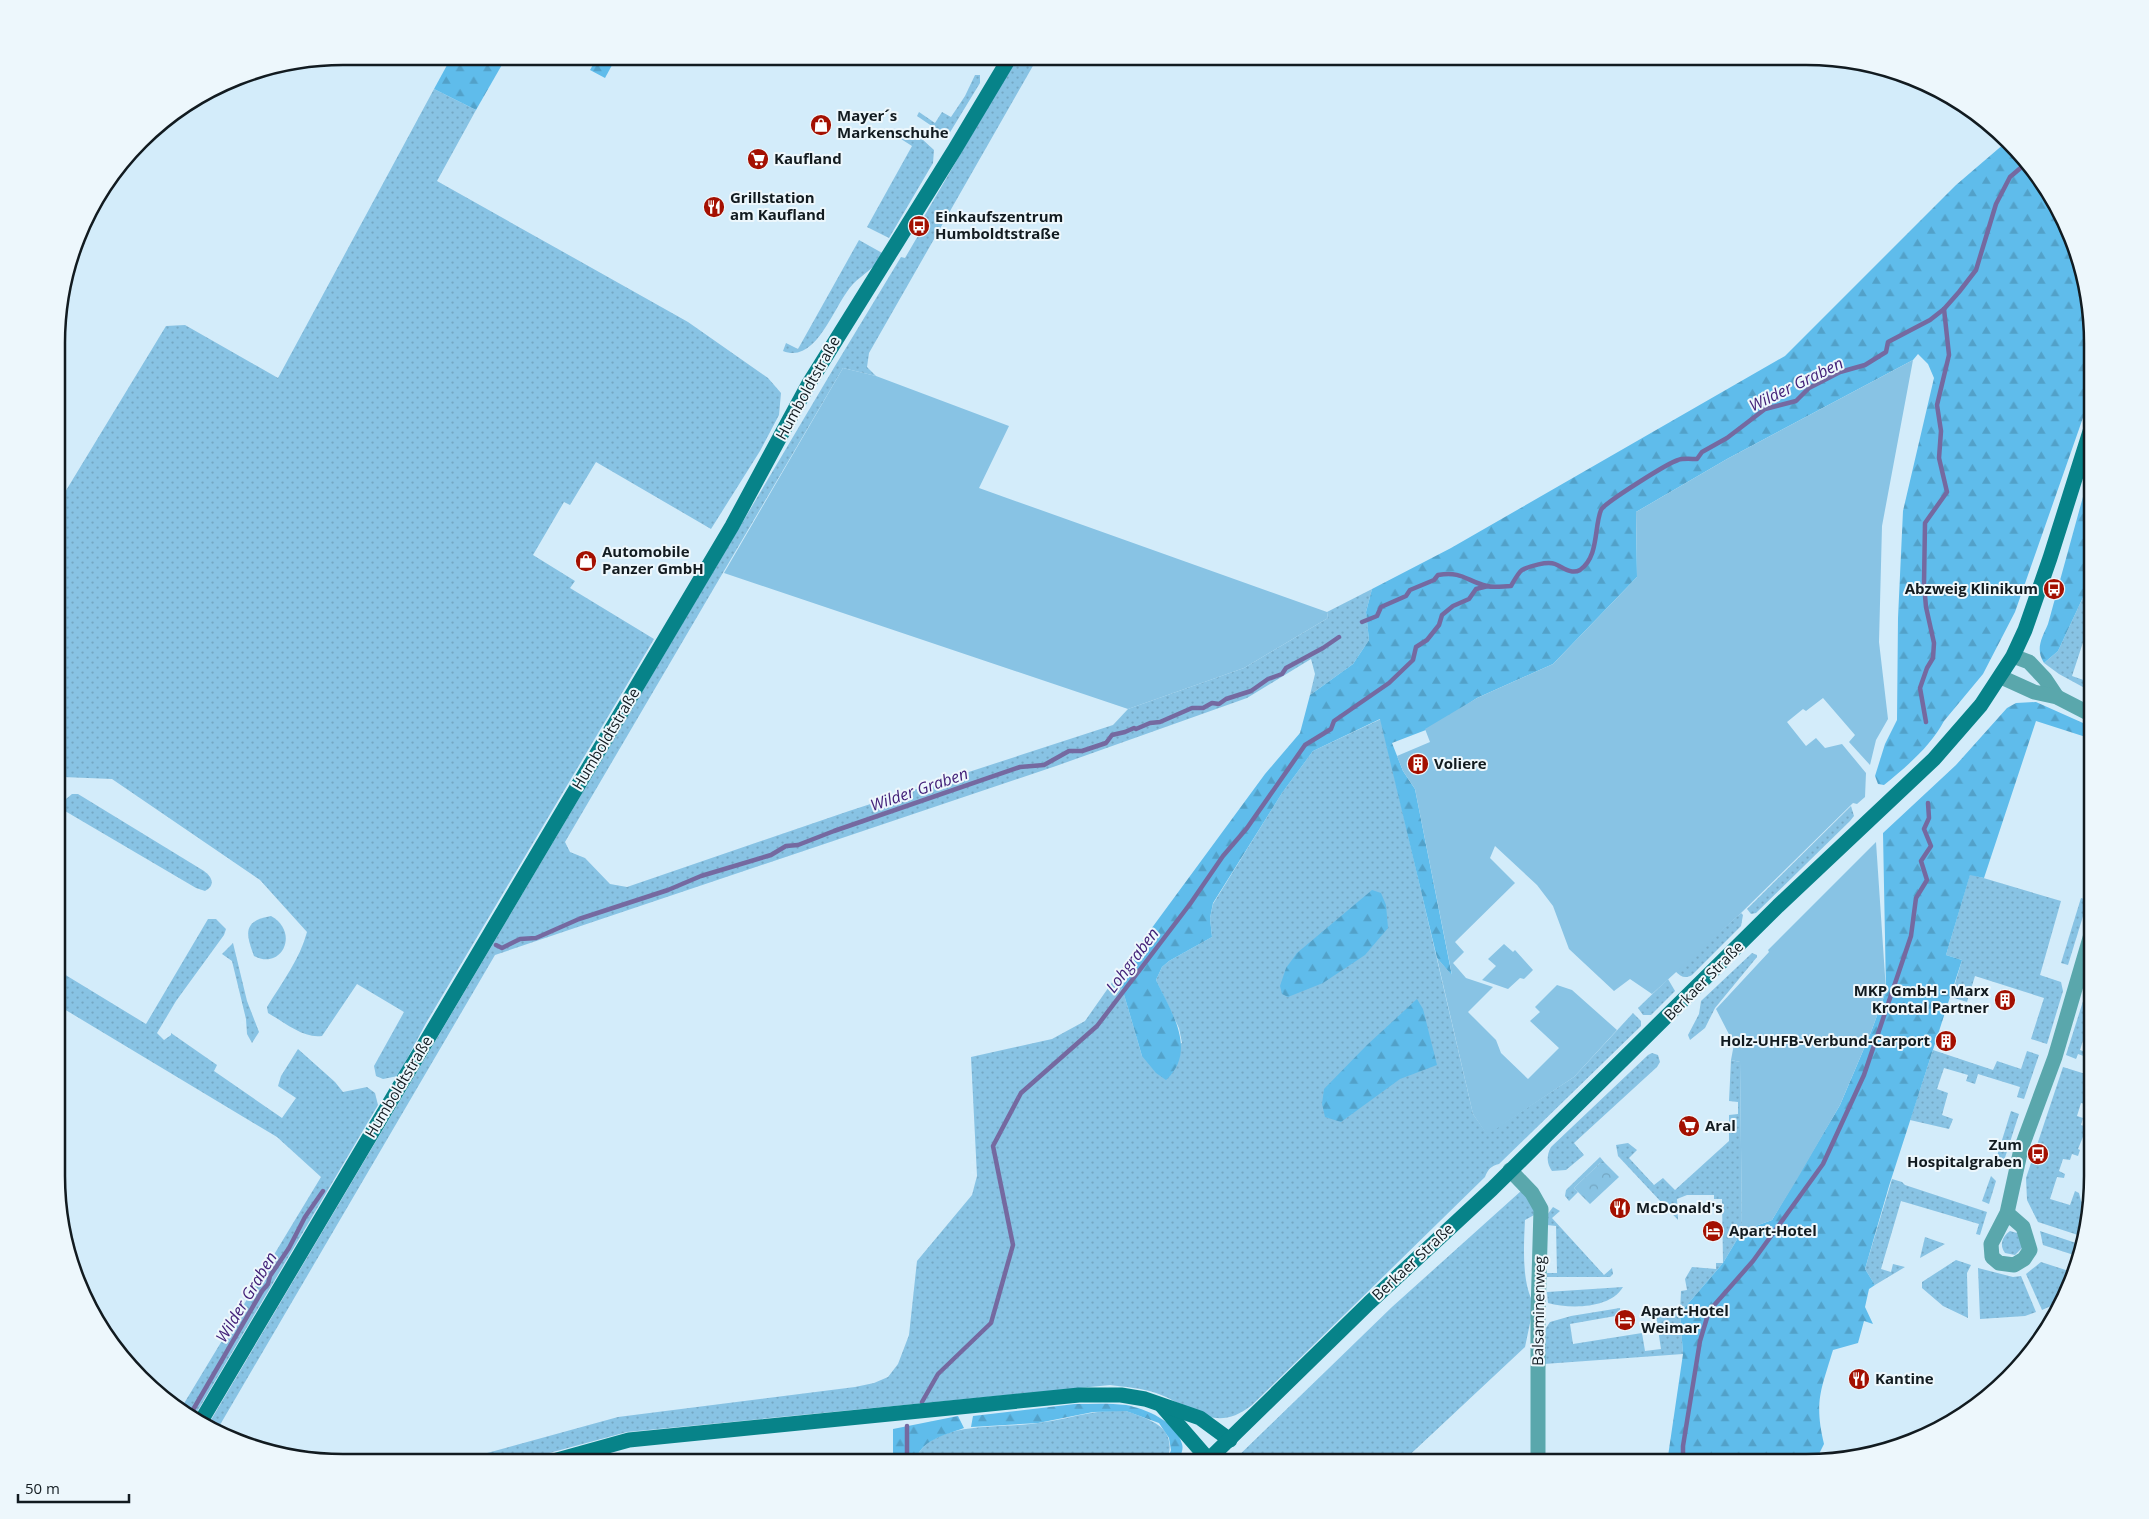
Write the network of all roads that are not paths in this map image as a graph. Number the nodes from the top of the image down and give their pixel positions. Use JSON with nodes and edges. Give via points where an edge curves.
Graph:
{"nodes":[{"id":1,"x":1005,"y":65,"type":"edge"},
{"id":2,"x":2084,"y":450,"type":"edge"},
{"id":3,"x":2013,"y":656,"type":"junction"},
{"id":4,"x":2001,"y":677,"type":"junction"},
{"id":5,"x":2056,"y":697,"type":"junction"},
{"id":6,"x":2084,"y":711,"type":"edge"},
{"id":7,"x":2084,"y":958,"type":"edge"},
{"id":8,"x":1510,"y":1170,"type":"junction"},
{"id":9,"x":2007,"y":1213,"type":"dead end"},
{"id":10,"x":1162,"y":1406,"type":"junction"},
{"id":11,"x":204,"y":1417,"type":"edge"},
{"id":12,"x":1230,"y":1440,"type":"junction"},
{"id":13,"x":579,"y":1454,"type":"edge"},
{"id":14,"x":1201,"y":1454,"type":"edge"},
{"id":15,"x":1215,"y":1454,"type":"edge"},
{"id":16,"x":1538,"y":1454,"type":"edge"}],
"edges":[{"from":1,"to":11,"type":"street","name":"Humboldtstraße","via":[[818,369],[732,526]]},
{"from":2,"to":3,"type":"street","name":"Berkaer Straße","via":[[2050,558]]},
{"from":3,"to":4,"type":"street","name":"Berkaer Straße"},
{"from":3,"to":5,"type":"street","via":[[2029,662],[2045,678]]},
{"from":4,"to":5,"type":"street","via":[[2034,692]]},
{"from":4,"to":8,"type":"street","name":"Berkaer Straße","via":[[1934,759],[1778,906]]},
{"from":5,"to":6,"type":"street"},
{"from":7,"to":9,"type":"street","via":[[2055,1057],[2021,1149]]},
{"from":8,"to":12,"type":"street","name":"Berkaer Straße"},
{"from":8,"to":16,"type":"street","name":"Balsaminenweg","via":[[1532,1193],[1541,1209]]},
{"from":10,"to":12,"type":"street","via":[[1200,1418]]},
{"from":10,"to":13,"type":"street","via":[[1121,1394],[1080,1395],[629,1440]]},
{"from":10,"to":14,"type":"street"},
{"from":12,"to":15,"type":"street","name":"Berkaer Straße"}]}
